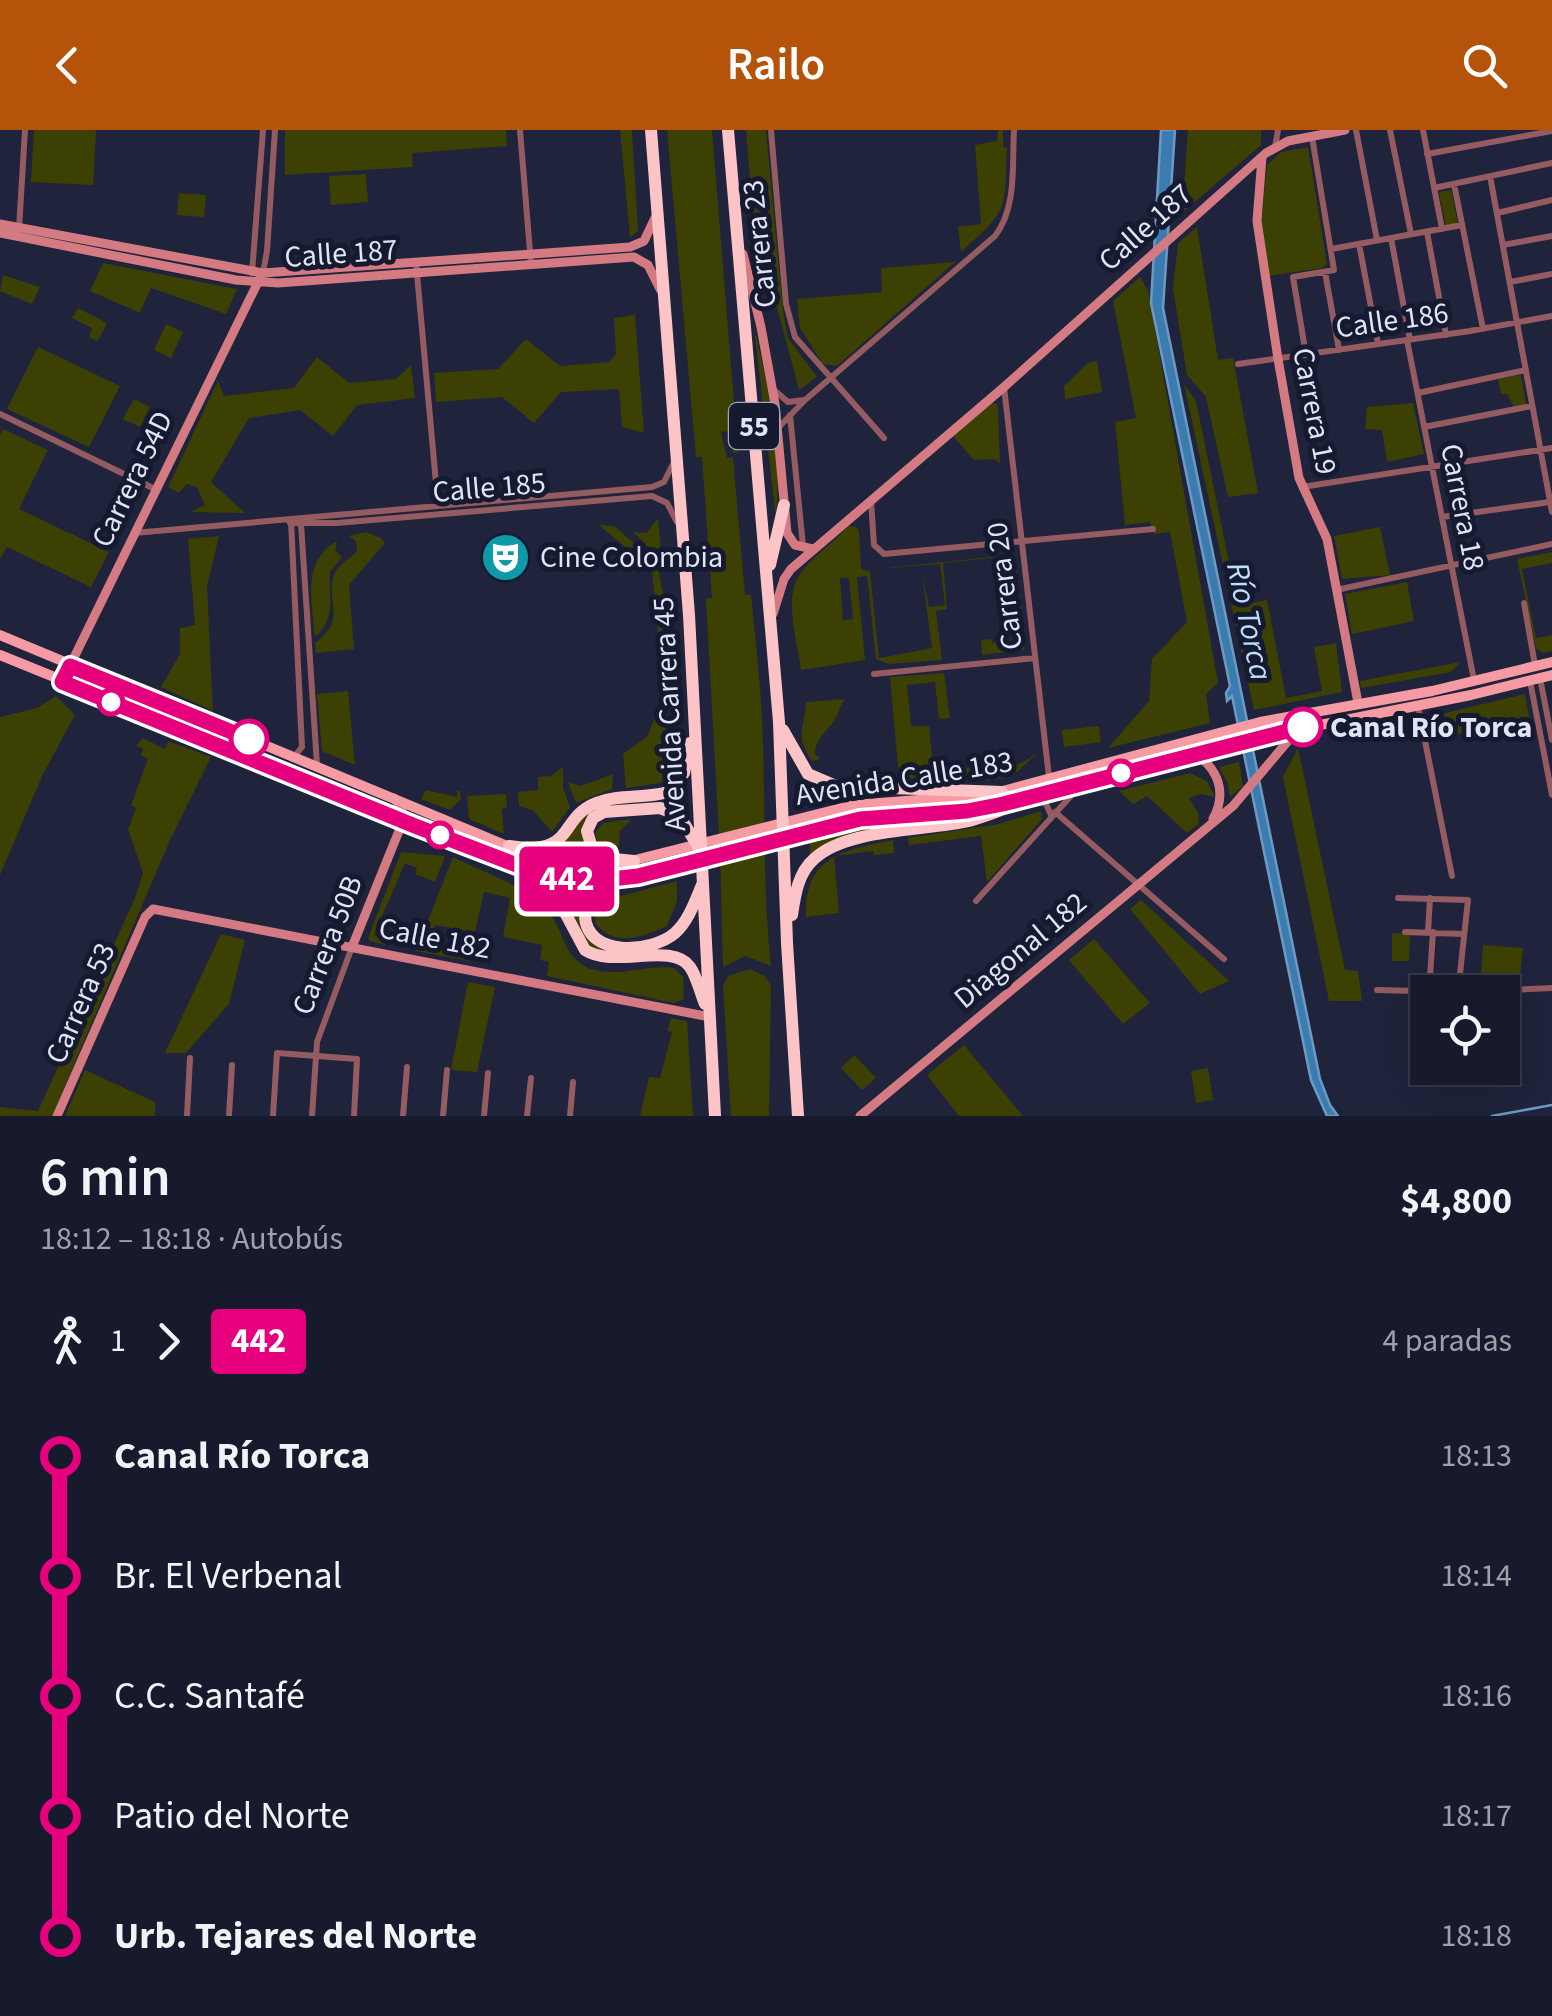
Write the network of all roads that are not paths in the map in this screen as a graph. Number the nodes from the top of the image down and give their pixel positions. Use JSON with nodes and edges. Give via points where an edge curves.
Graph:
{"nodes":[{"id":1,"x":25,"y":130,"type":"edge"},
{"id":2,"x":263,"y":130,"type":"edge"},
{"id":3,"x":275,"y":130,"type":"edge"},
{"id":4,"x":520,"y":130,"type":"edge"},
{"id":5,"x":651,"y":130,"type":"edge"},
{"id":6,"x":728,"y":130,"type":"edge"},
{"id":7,"x":771,"y":130,"type":"edge"},
{"id":8,"x":1014,"y":130,"type":"edge"},
{"id":9,"x":1278,"y":130,"type":"edge"},
{"id":10,"x":1356,"y":130,"type":"edge"},
{"id":11,"x":1390,"y":130,"type":"edge"},
{"id":12,"x":1423,"y":130,"type":"edge"},
{"id":13,"x":1337,"y":131,"type":"edge"},
{"id":14,"x":1552,"y":131,"type":"edge"},
{"id":15,"x":1312,"y":137,"type":"junction"},
{"id":16,"x":1275,"y":147,"type":"junction"},
{"id":17,"x":1428,"y":154,"type":"junction"},
{"id":18,"x":1262,"y":157,"type":"junction"},
{"id":19,"x":1552,"y":164,"type":"edge"},
{"id":20,"x":1246,"y":171,"type":"junction"},
{"id":21,"x":1490,"y":176,"type":"junction"},
{"id":22,"x":1261,"y":182,"type":"junction"},
{"id":23,"x":1454,"y":184,"type":"junction"},
{"id":24,"x":1434,"y":188,"type":"junction"},
{"id":25,"x":1552,"y":200,"type":"edge"},
{"id":26,"x":658,"y":211,"type":"junction"},
{"id":27,"x":1497,"y":213,"type":"junction"},
{"id":28,"x":0,"y":224,"type":"edge"},
{"id":29,"x":1462,"y":225,"type":"junction"},
{"id":30,"x":1442,"y":229,"type":"junction"},
{"id":31,"x":737,"y":230,"type":"junction"},
{"id":32,"x":1427,"y":232,"type":"junction"},
{"id":33,"x":19,"y":233,"type":"junction"},
{"id":34,"x":0,"y":234,"type":"edge"},
{"id":35,"x":1411,"y":234,"type":"junction"},
{"id":36,"x":1552,"y":236,"type":"edge"},
{"id":37,"x":1391,"y":238,"type":"junction"},
{"id":38,"x":1377,"y":240,"type":"junction"},
{"id":39,"x":1359,"y":244,"type":"junction"},
{"id":40,"x":1504,"y":246,"type":"junction"},
{"id":41,"x":1331,"y":249,"type":"junction"},
{"id":42,"x":531,"y":260,"type":"junction"},
{"id":43,"x":416,"y":268,"type":"junction"},
{"id":44,"x":1330,"y":271,"type":"junction"},
{"id":45,"x":1552,"y":274,"type":"edge"},
{"id":46,"x":256,"y":278,"type":"junction"},
{"id":47,"x":1510,"y":282,"type":"junction"},
{"id":48,"x":664,"y":301,"type":"junction"},
{"id":49,"x":1552,"y":316,"type":"edge"},
{"id":50,"x":1517,"y":323,"type":"junction"},
{"id":51,"x":1483,"y":330,"type":"junction"},
{"id":52,"x":1446,"y":335,"type":"junction"},
{"id":53,"x":1409,"y":340,"type":"junction"},
{"id":54,"x":1378,"y":344,"type":"junction"},
{"id":55,"x":1339,"y":350,"type":"junction"},
{"id":56,"x":1306,"y":354,"type":"junction"},
{"id":57,"x":1278,"y":358,"type":"junction"},
{"id":58,"x":1238,"y":364,"type":"dead end"},
{"id":59,"x":1526,"y":370,"type":"junction"},
{"id":60,"x":830,"y":378,"type":"junction"},
{"id":61,"x":1004,"y":388,"type":"junction"},
{"id":62,"x":772,"y":389,"type":"junction"},
{"id":63,"x":1418,"y":393,"type":"junction"},
{"id":64,"x":806,"y":400,"type":"junction"},
{"id":65,"x":1532,"y":406,"type":"junction"},
{"id":66,"x":0,"y":414,"type":"edge"},
{"id":67,"x":790,"y":416,"type":"junction"},
{"id":68,"x":1424,"y":427,"type":"junction"},
{"id":69,"x":778,"y":428,"type":"junction"},
{"id":70,"x":884,"y":438,"type":"dead end"},
{"id":71,"x":1552,"y":448,"type":"edge"},
{"id":72,"x":1540,"y":450,"type":"junction"},
{"id":73,"x":677,"y":456,"type":"junction"},
{"id":74,"x":1432,"y":467,"type":"junction"},
{"id":75,"x":1302,"y":487,"type":"junction"},
{"id":76,"x":155,"y":489,"type":"junction"},
{"id":77,"x":871,"y":500,"type":"junction"},
{"id":78,"x":1551,"y":502,"type":"edge"},
{"id":79,"x":438,"y":505,"type":"junction"},
{"id":80,"x":784,"y":505,"type":"junction"},
{"id":81,"x":1552,"y":512,"type":"edge"},
{"id":82,"x":852,"y":516,"type":"junction"},
{"id":83,"x":1442,"y":516,"type":"junction"},
{"id":84,"x":301,"y":521,"type":"junction"},
{"id":85,"x":291,"y":522,"type":"junction"},
{"id":86,"x":1153,"y":529,"type":"dead end"},
{"id":87,"x":134,"y":533,"type":"junction"},
{"id":88,"x":873,"y":533,"type":"junction"},
{"id":89,"x":683,"y":538,"type":"junction"},
{"id":90,"x":1022,"y":544,"type":"junction"},
{"id":91,"x":1552,"y":544,"type":"edge"},
{"id":92,"x":808,"y":548,"type":"junction"},
{"id":93,"x":1451,"y":563,"type":"junction"},
{"id":94,"x":294,"y":573,"type":"junction"},
{"id":95,"x":304,"y":574,"type":"junction"},
{"id":96,"x":767,"y":578,"type":"junction"},
{"id":97,"x":1336,"y":590,"type":"junction"},
{"id":98,"x":1524,"y":602,"type":"dead end"},
{"id":99,"x":771,"y":622,"type":"junction"},
{"id":100,"x":0,"y":636,"type":"edge"},
{"id":101,"x":0,"y":654,"type":"edge"},
{"id":102,"x":1035,"y":658,"type":"junction"},
{"id":103,"x":1552,"y":662,"type":"edge"},
{"id":104,"x":70,"y":666,"type":"junction"},
{"id":105,"x":874,"y":674,"type":"dead end"},
{"id":106,"x":1540,"y":675,"type":"edge"},
{"id":107,"x":62,"y":682,"type":"junction"},
{"id":108,"x":1474,"y":682,"type":"junction"},
{"id":109,"x":1358,"y":703,"type":"junction"},
{"id":110,"x":1418,"y":705,"type":"junction"},
{"id":111,"x":694,"y":706,"type":"junction"},
{"id":112,"x":780,"y":722,"type":"junction"},
{"id":113,"x":1300,"y":728,"type":"junction"},
{"id":114,"x":1552,"y":740,"type":"edge"},
{"id":115,"x":1194,"y":753,"type":"junction"},
{"id":116,"x":294,"y":757,"type":"junction"},
{"id":117,"x":317,"y":767,"type":"junction"},
{"id":118,"x":1550,"y":767,"type":"edge"},
{"id":119,"x":1049,"y":778,"type":"junction"},
{"id":120,"x":1082,"y":784,"type":"junction"},
{"id":121,"x":1002,"y":792,"type":"junction"},
{"id":122,"x":1552,"y":795,"type":"edge"},
{"id":123,"x":1034,"y":797,"type":"junction"},
{"id":124,"x":394,"y":798,"type":"junction"},
{"id":125,"x":1053,"y":814,"type":"junction"},
{"id":126,"x":403,"y":821,"type":"junction"},
{"id":127,"x":1212,"y":822,"type":"junction"},
{"id":128,"x":510,"y":846,"type":"junction"},
{"id":129,"x":702,"y":854,"type":"junction"},
{"id":130,"x":634,"y":861,"type":"junction"},
{"id":131,"x":522,"y":867,"type":"junction"},
{"id":132,"x":638,"y":876,"type":"junction"},
{"id":133,"x":1452,"y":876,"type":"dead end"},
{"id":134,"x":703,"y":882,"type":"junction"},
{"id":135,"x":1138,"y":884,"type":"junction"},
{"id":136,"x":1398,"y":898,"type":"dead end"},
{"id":137,"x":1430,"y":898,"type":"junction"},
{"id":138,"x":976,"y":901,"type":"dead end"},
{"id":139,"x":150,"y":910,"type":"joint"},
{"id":140,"x":1406,"y":932,"type":"dead end"},
{"id":141,"x":1431,"y":932,"type":"junction"},
{"id":142,"x":1464,"y":934,"type":"junction"},
{"id":143,"x":787,"y":943,"type":"junction"},
{"id":144,"x":352,"y":947,"type":"junction"},
{"id":145,"x":1224,"y":958,"type":"dead end"},
{"id":146,"x":1430,"y":975,"type":"edge"},
{"id":147,"x":1460,"y":975,"type":"edge"},
{"id":148,"x":1552,"y":988,"type":"edge"},
{"id":149,"x":1520,"y":989,"type":"edge"},
{"id":150,"x":1376,"y":990,"type":"dead end"},
{"id":151,"x":1410,"y":991,"type":"edge"},
{"id":152,"x":710,"y":1017,"type":"junction"},
{"id":153,"x":316,"y":1056,"type":"junction"},
{"id":154,"x":190,"y":1058,"type":"dead end"},
{"id":155,"x":232,"y":1065,"type":"dead end"},
{"id":156,"x":407,"y":1068,"type":"dead end"},
{"id":157,"x":446,"y":1070,"type":"dead end"},
{"id":158,"x":488,"y":1073,"type":"dead end"},
{"id":159,"x":531,"y":1078,"type":"dead end"},
{"id":160,"x":573,"y":1082,"type":"dead end"},
{"id":161,"x":57,"y":1116,"type":"edge"},
{"id":162,"x":187,"y":1116,"type":"edge"},
{"id":163,"x":229,"y":1116,"type":"edge"},
{"id":164,"x":273,"y":1116,"type":"edge"},
{"id":165,"x":312,"y":1116,"type":"edge"},
{"id":166,"x":354,"y":1116,"type":"edge"},
{"id":167,"x":403,"y":1116,"type":"edge"},
{"id":168,"x":443,"y":1116,"type":"edge"},
{"id":169,"x":484,"y":1116,"type":"edge"},
{"id":170,"x":527,"y":1116,"type":"edge"},
{"id":171,"x":570,"y":1116,"type":"edge"},
{"id":172,"x":715,"y":1116,"type":"edge"},
{"id":173,"x":798,"y":1116,"type":"edge"},
{"id":174,"x":860,"y":1116,"type":"edge"}],
"edges":[{"from":1,"to":33,"type":"street"},
{"from":2,"to":46,"type":"street","name":"Carrera 54D"},
{"from":3,"to":46,"type":"street","name":"Carrera 54D","via":[[268,252]]},
{"from":4,"to":42,"type":"street"},
{"from":5,"to":26,"type":"highway","name":"Avenida Carrera 45"},
{"from":6,"to":31,"type":"highway","number":"55"},
{"from":7,"to":60,"type":"street","name":"Carrera 23","via":[[790,325]]},
{"from":8,"to":60,"type":"street","via":[[1003,226]]},
{"from":9,"to":16,"type":"street"},
{"from":10,"to":38,"type":"street"},
{"from":11,"to":35,"type":"street"},
{"from":12,"to":17,"type":"street"},
{"from":13,"to":15,"type":"street","name":"Calle 187"},
{"from":14,"to":17,"type":"street"},
{"from":15,"to":16,"type":"street","name":"Calle 187"},
{"from":15,"to":41,"type":"street"},
{"from":16,"to":18,"type":"street","name":"Calle 187"},
{"from":17,"to":24,"type":"street"},
{"from":18,"to":20,"type":"street","name":"Calle 187"},
{"from":18,"to":22,"type":"street","name":"Carrera 19"},
{"from":19,"to":21,"type":"street"},
{"from":20,"to":22,"type":"street","via":[[1256,172]]},
{"from":20,"to":61,"type":"street","name":"Calle 187"},
{"from":21,"to":23,"type":"street"},
{"from":21,"to":27,"type":"street"},
{"from":22,"to":57,"type":"street","name":"Carrera 19","via":[[1258,228]]},
{"from":23,"to":24,"type":"street"},
{"from":23,"to":29,"type":"street"},
{"from":24,"to":30,"type":"street"},
{"from":25,"to":27,"type":"street"},
{"from":26,"to":42,"type":"street","name":"Calle 187","via":[[635,246]]},
{"from":26,"to":48,"type":"highway","name":"Avenida Carrera 45"},
{"from":27,"to":40,"type":"street"},
{"from":28,"to":33,"type":"street","name":"Calle 187"},
{"from":29,"to":30,"type":"street"},
{"from":29,"to":51,"type":"street"},
{"from":30,"to":32,"type":"street"},
{"from":31,"to":62,"type":"street"},
{"from":31,"to":96,"type":"highway","number":"55"},
{"from":32,"to":35,"type":"street"},
{"from":32,"to":52,"type":"street"},
{"from":33,"to":34,"type":"street","name":"Calle 187"},
{"from":33,"to":46,"type":"street","name":"Calle 187"},
{"from":35,"to":37,"type":"street"},
{"from":36,"to":40,"type":"street"},
{"from":37,"to":38,"type":"street"},
{"from":37,"to":53,"type":"street","name":"Carrera 18"},
{"from":38,"to":39,"type":"street"},
{"from":39,"to":41,"type":"street"},
{"from":39,"to":54,"type":"street"},
{"from":40,"to":47,"type":"street"},
{"from":41,"to":44,"type":"street"},
{"from":42,"to":43,"type":"street","name":"Calle 187"},
{"from":42,"to":48,"type":"street","name":"Calle 187","via":[[634,257],[653,272]]},
{"from":43,"to":46,"type":"street","name":"Calle 187"},
{"from":43,"to":79,"type":"street"},
{"from":44,"to":55,"type":"street"},
{"from":44,"to":56,"type":"street","via":[[1293,277]]},
{"from":45,"to":47,"type":"street"},
{"from":46,"to":76,"type":"street","name":"Carrera 54D"},
{"from":47,"to":50,"type":"street"},
{"from":48,"to":73,"type":"highway","name":"Avenida Carrera 45"},
{"from":49,"to":50,"type":"street","name":"Calle 186"},
{"from":50,"to":51,"type":"street","name":"Calle 186"},
{"from":50,"to":59,"type":"street"},
{"from":51,"to":52,"type":"street","name":"Calle 186"},
{"from":52,"to":53,"type":"street","name":"Calle 186"},
{"from":53,"to":54,"type":"street","name":"Calle 186"},
{"from":53,"to":63,"type":"street","name":"Carrera 18"},
{"from":54,"to":55,"type":"street","name":"Calle 186"},
{"from":55,"to":56,"type":"street","name":"Calle 186"},
{"from":56,"to":57,"type":"street","name":"Calle 186"},
{"from":57,"to":58,"type":"street","name":"Calle 186"},
{"from":57,"to":75,"type":"street","name":"Carrera 19"},
{"from":59,"to":63,"type":"street"},
{"from":59,"to":65,"type":"street"},
{"from":60,"to":64,"type":"street"},
{"from":60,"to":70,"type":"street","name":"Carrera 23"},
{"from":61,"to":77,"type":"street","name":"Calle 187"},
{"from":61,"to":90,"type":"street","name":"Carrera 20"},
{"from":62,"to":64,"type":"street","via":[[788,402]]},
{"from":62,"to":69,"type":"street"},
{"from":63,"to":68,"type":"street","name":"Carrera 18"},
{"from":64,"to":67,"type":"street"},
{"from":65,"to":68,"type":"street"},
{"from":65,"to":72,"type":"street"},
{"from":66,"to":76,"type":"street"},
{"from":67,"to":69,"type":"street"},
{"from":67,"to":92,"type":"street"},
{"from":68,"to":74,"type":"street","name":"Carrera 18"},
{"from":69,"to":80,"type":"street"},
{"from":71,"to":72,"type":"street"},
{"from":72,"to":74,"type":"street"},
{"from":72,"to":78,"type":"street"},
{"from":73,"to":79,"type":"street","name":"Calle 185","via":[[664,482],[652,487]]},
{"from":73,"to":89,"type":"highway","name":"Avenida Carrera 45"},
{"from":74,"to":75,"type":"street"},
{"from":74,"to":83,"type":"street","name":"Carrera 18"},
{"from":75,"to":97,"type":"street","name":"Carrera 19","via":[[1325,533]]},
{"from":76,"to":87,"type":"street","name":"Carrera 54D"},
{"from":77,"to":82,"type":"street","name":"Calle 187"},
{"from":77,"to":88,"type":"street"},
{"from":78,"to":81,"type":"street"},
{"from":78,"to":83,"type":"street"},
{"from":79,"to":84,"type":"street","name":"Calle 185"},
{"from":80,"to":92,"type":"street","via":[[788,538]]},
{"from":80,"to":96,"type":"highway"},
{"from":82,"to":88,"type":"street","via":[[868,521]]},
{"from":82,"to":92,"type":"street","name":"Calle 187"},
{"from":83,"to":93,"type":"street","name":"Carrera 18"},
{"from":84,"to":85,"type":"street","name":"Calle 185"},
{"from":84,"to":89,"type":"street","name":"Calle 185","via":[[656,496],[667,502]]},
{"from":84,"to":95,"type":"street"},
{"from":85,"to":87,"type":"street","name":"Calle 185"},
{"from":85,"to":94,"type":"street"},
{"from":86,"to":90,"type":"street"},
{"from":87,"to":104,"type":"street","name":"Carrera 54D"},
{"from":88,"to":90,"type":"street","via":[[884,554]]},
{"from":89,"to":111,"type":"highway","name":"Avenida Carrera 45"},
{"from":90,"to":102,"type":"street","name":"Carrera 20"},
{"from":91,"to":93,"type":"street"},
{"from":92,"to":99,"type":"street","name":"Calle 187","via":[[787,574]]},
{"from":93,"to":97,"type":"street"},
{"from":93,"to":108,"type":"street","name":"Carrera 18"},
{"from":94,"to":95,"type":"street"},
{"from":94,"to":116,"type":"street","via":[[302,747]]},
{"from":95,"to":117,"type":"street"},
{"from":96,"to":99,"type":"highway","number":"55"},
{"from":97,"to":109,"type":"street","name":"Carrera 19"},
{"from":98,"to":106,"type":"street"},
{"from":99,"to":112,"type":"highway","number":"55"},
{"from":100,"to":104,"type":"main road","name":"Avenida Calle 183"},
{"from":101,"to":107,"type":"main road","name":"Avenida Calle 183"},
{"from":102,"to":105,"type":"street"},
{"from":102,"to":119,"type":"street","name":"Carrera 20"},
{"from":103,"to":106,"type":"main road","name":"Avenida Calle 183"},
{"from":104,"to":107,"type":"street","name":"Carrera 54D"},
{"from":104,"to":116,"type":"main road","name":"Avenida Calle 183"},
{"from":106,"to":108,"type":"main road","name":"Avenida Calle 183"},
{"from":106,"to":110,"type":"main road","name":"Avenida Calle 183"},
{"from":106,"to":114,"type":"street"},
{"from":106,"to":118,"type":"street"},
{"from":107,"to":126,"type":"main road","name":"Avenida Calle 183"},
{"from":108,"to":109,"type":"main road","name":"Avenida Calle 183"},
{"from":109,"to":119,"type":"main road","name":"Avenida Calle 183"},
{"from":110,"to":113,"type":"main road","name":"Avenida Calle 183"},
{"from":110,"to":133,"type":"street"},
{"from":111,"to":128,"type":"highway","via":[[686,767],[674,787],[597,802],[563,838]]},
{"from":111,"to":129,"type":"highway","name":"Avenida Carrera 45"},
{"from":112,"to":121,"type":"highway","via":[[808,774],[836,786]]},
{"from":112,"to":143,"type":"highway","number":"55"},
{"from":113,"to":115,"type":"main road","name":"Avenida Calle 183"},
{"from":113,"to":127,"type":"street","name":"Diagonal 182"},
{"from":115,"to":120,"type":"main road","name":"Avenida Calle 183"},
{"from":115,"to":127,"type":"street","via":[[1220,785]]},
{"from":116,"to":117,"type":"main road","name":"Avenida Calle 183"},
{"from":117,"to":124,"type":"main road","name":"Avenida Calle 183"},
{"from":118,"to":122,"type":"street"},
{"from":119,"to":121,"type":"main road","name":"Avenida Calle 183"},
{"from":120,"to":123,"type":"main road","name":"Avenida Calle 183"},
{"from":120,"to":125,"type":"street"},
{"from":121,"to":130,"type":"main road","name":"Avenida Calle 183","via":[[830,810]]},
{"from":123,"to":125,"type":"street"},
{"from":123,"to":132,"type":"main road","name":"Avenida Calle 183","via":[[967,811],[879,816]]},
{"from":123,"to":143,"type":"highway","via":[[970,820],[876,834],[822,852],[799,883]]},
{"from":124,"to":126,"type":"street"},
{"from":124,"to":128,"type":"main road","name":"Avenida Calle 183"},
{"from":125,"to":135,"type":"street"},
{"from":125,"to":138,"type":"street"},
{"from":126,"to":131,"type":"main road","name":"Avenida Calle 183"},
{"from":126,"to":144,"type":"street","name":"Carrera 50B"},
{"from":127,"to":135,"type":"street","name":"Diagonal 182"},
{"from":128,"to":130,"type":"main road","name":"Avenida Calle 183","via":[[570,867]]},
{"from":129,"to":130,"type":"highway","via":[[670,810],[609,810],[594,818],[587,831],[593,851]]},
{"from":129,"to":134,"type":"highway","name":"Avenida Carrera 45"},
{"from":131,"to":132,"type":"main road","name":"Avenida Calle 183","via":[[580,880]]},
{"from":131,"to":152,"type":"highway","via":[[555,894],[590,954],[664,955],[686,962]]},
{"from":132,"to":134,"type":"highway","via":[[589,900],[586,925],[602,944],[640,946],[670,937]]},
{"from":134,"to":152,"type":"highway","name":"Avenida Carrera 45"},
{"from":135,"to":145,"type":"street"},
{"from":135,"to":174,"type":"street","name":"Diagonal 182"},
{"from":136,"to":137,"type":"street"},
{"from":137,"to":141,"type":"street"},
{"from":137,"to":142,"type":"street","via":[[1468,904]]},
{"from":139,"to":144,"type":"street","name":"Calle 182"},
{"from":139,"to":161,"type":"street","name":"Carrera 53"},
{"from":140,"to":141,"type":"street"},
{"from":141,"to":142,"type":"street"},
{"from":141,"to":146,"type":"street"},
{"from":142,"to":147,"type":"street"},
{"from":143,"to":173,"type":"highway","number":"55"},
{"from":144,"to":152,"type":"street","name":"Calle 182"},
{"from":144,"to":153,"type":"street","name":"Carrera 50B"},
{"from":148,"to":149,"type":"street"},
{"from":150,"to":151,"type":"street"},
{"from":152,"to":172,"type":"highway","name":"Avenida Carrera 45"},
{"from":153,"to":164,"type":"street","via":[[277,1053]]},
{"from":153,"to":165,"type":"street","name":"Carrera 50B"},
{"from":153,"to":166,"type":"street","via":[[357,1059]]},
{"from":154,"to":162,"type":"street"},
{"from":155,"to":163,"type":"street"},
{"from":156,"to":167,"type":"street"},
{"from":157,"to":168,"type":"street"},
{"from":158,"to":169,"type":"street"},
{"from":159,"to":170,"type":"street"},
{"from":160,"to":171,"type":"street"}]}
